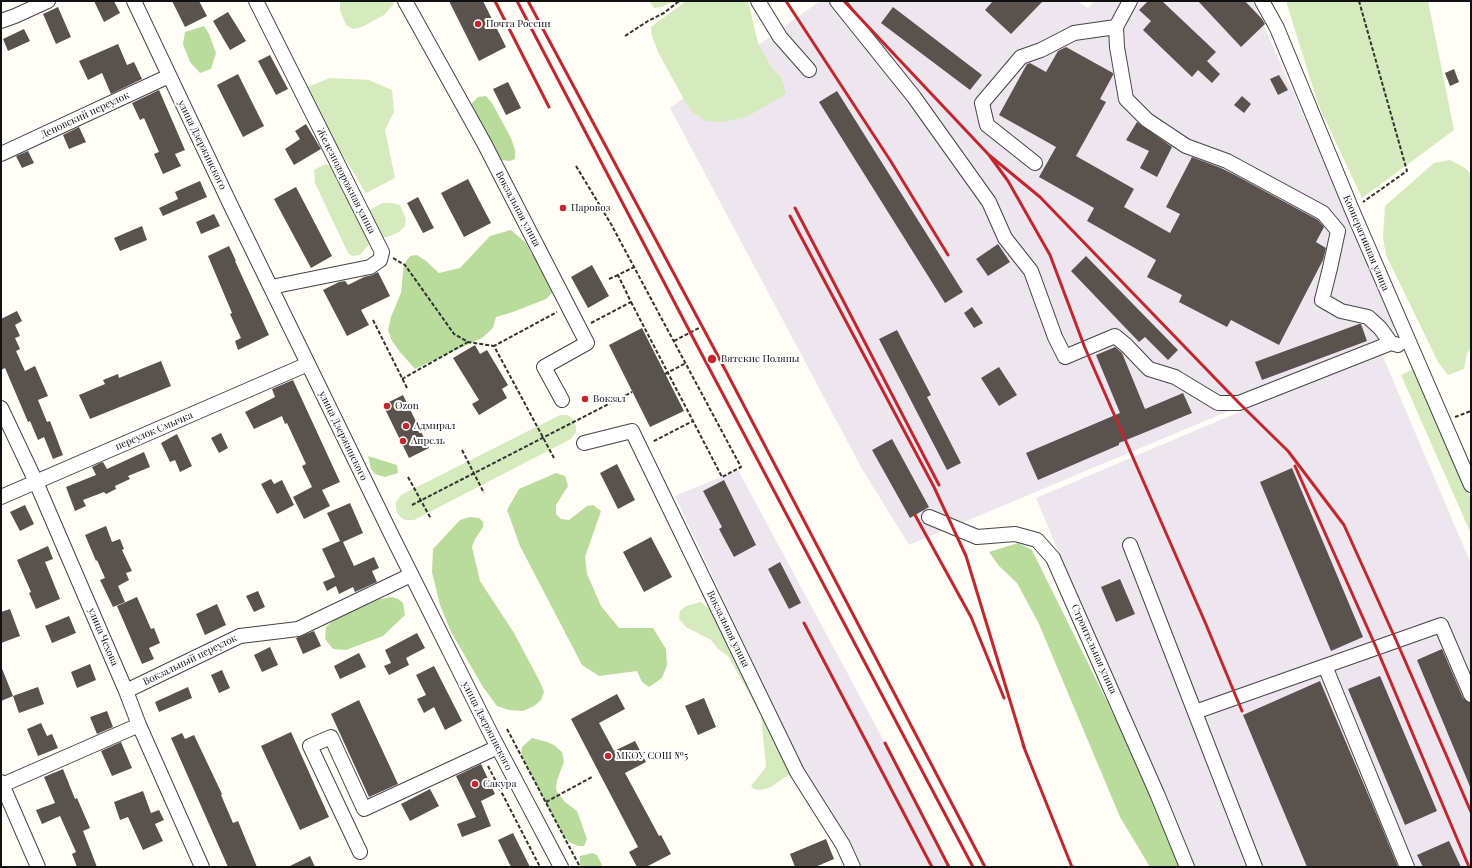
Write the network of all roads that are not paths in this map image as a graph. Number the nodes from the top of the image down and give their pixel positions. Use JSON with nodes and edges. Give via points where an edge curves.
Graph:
{"nodes":[{"id":1,"x":48,"y":1,"type":"edge"},
{"id":2,"x":134,"y":1,"type":"edge"},
{"id":3,"x":256,"y":1,"type":"edge"},
{"id":4,"x":405,"y":1,"type":"edge"},
{"id":5,"x":758,"y":1,"type":"edge"},
{"id":6,"x":837,"y":1,"type":"edge"},
{"id":7,"x":1130,"y":1,"type":"edge"},
{"id":8,"x":1262,"y":1,"type":"edge"},
{"id":9,"x":1,"y":21,"type":"edge"},
{"id":10,"x":1116,"y":27,"type":"junction"},
{"id":11,"x":809,"y":70,"type":"dead end"},
{"id":12,"x":169,"y":76,"type":"junction"},
{"id":13,"x":1,"y":154,"type":"edge"},
{"id":14,"x":1035,"y":163,"type":"dead end"},
{"id":15,"x":271,"y":287,"type":"junction"},
{"id":16,"x":1391,"y":343,"type":"junction"},
{"id":17,"x":1411,"y":348,"type":"junction"},
{"id":18,"x":308,"y":364,"type":"junction"},
{"id":19,"x":562,"y":400,"type":"dead end"},
{"id":20,"x":1,"y":408,"type":"edge"},
{"id":21,"x":584,"y":443,"type":"dead end"},
{"id":22,"x":36,"y":482,"type":"junction"},
{"id":23,"x":1471,"y":485,"type":"edge"},
{"id":24,"x":1,"y":497,"type":"edge"},
{"id":25,"x":929,"y":517,"type":"dead end"},
{"id":26,"x":1130,"y":545,"type":"dead end"},
{"id":27,"x":411,"y":575,"type":"junction"},
{"id":28,"x":1325,"y":666,"type":"junction"},
{"id":29,"x":126,"y":691,"type":"junction"},
{"id":30,"x":1471,"y":695,"type":"edge"},
{"id":31,"x":1195,"y":712,"type":"junction"},
{"id":32,"x":139,"y":725,"type":"junction"},
{"id":33,"x":498,"y":747,"type":"junction"},
{"id":34,"x":2,"y":784,"type":"edge"},
{"id":35,"x":364,"y":809,"type":"junction"},
{"id":36,"x":344,"y":819,"type":"junction"},
{"id":37,"x":360,"y":852,"type":"dead end"},
{"id":38,"x":38,"y":867,"type":"edge"},
{"id":39,"x":202,"y":867,"type":"edge"},
{"id":40,"x":561,"y":867,"type":"edge"},
{"id":41,"x":852,"y":867,"type":"edge"},
{"id":42,"x":1187,"y":867,"type":"edge"},
{"id":43,"x":1254,"y":867,"type":"edge"},
{"id":44,"x":1407,"y":867,"type":"edge"}],
"edges":[{"from":1,"to":9,"type":"street"},
{"from":2,"to":12,"type":"street","name":"улица Дзержинского"},
{"from":3,"to":15,"type":"street","name":"Железнодорожная улица","via":[[382,252],[380,260],[370,268]]},
{"from":4,"to":19,"type":"street","name":"Вокзальная улица","via":[[484,143],[587,343],[544,367]]},
{"from":5,"to":11,"type":"street","via":[[780,37]]},
{"from":6,"to":16,"type":"street","via":[[914,97],[989,202],[1005,238],[1031,271],[1065,357],[1115,336],[1149,369],[1175,377],[1218,403],[1239,402]]},
{"from":7,"to":10,"type":"street"},
{"from":8,"to":17,"type":"street","name":"Кооперативная улица","via":[[1277,28]]},
{"from":10,"to":14,"type":"street","via":[[1074,33],[1022,57],[982,103],[987,125]]},
{"from":10,"to":16,"type":"street","via":[[1126,99],[1147,120],[1186,146],[1227,161],[1323,213],[1338,232],[1322,300],[1342,311],[1368,317]]},
{"from":12,"to":13,"type":"street","name":"Деповский переулок"},
{"from":12,"to":15,"type":"street","name":"улица Дзержинского"},
{"from":15,"to":18,"type":"street","name":"улица Дзержинского"},
{"from":16,"to":17,"type":"street"},
{"from":17,"to":23,"type":"street","name":"Кооперативная улица"},
{"from":18,"to":22,"type":"street","name":"переулок Смычка"},
{"from":18,"to":27,"type":"street","name":"улица Дзержинского"},
{"from":20,"to":22,"type":"street","name":"улица Чехова"},
{"from":21,"to":41,"type":"street","name":"Вокзальная улица","via":[[632,431],[797,772],[843,845]]},
{"from":22,"to":24,"type":"street","name":"переулок Смычка"},
{"from":22,"to":29,"type":"street","name":"улица Чехова"},
{"from":25,"to":42,"type":"street","name":"Строительная улица","via":[[977,538],[1015,534],[1037,540],[1053,558]]},
{"from":26,"to":31,"type":"street"},
{"from":27,"to":29,"type":"street","name":"Вокзальный переулок","via":[[298,629],[240,636]]},
{"from":27,"to":33,"type":"street","name":"улица Дзержинского"},
{"from":28,"to":30,"type":"street","via":[[1441,625]]},
{"from":28,"to":31,"type":"street"},
{"from":28,"to":44,"type":"street"},
{"from":29,"to":32,"type":"street","name":"улица Чехова"},
{"from":31,"to":43,"type":"street"},
{"from":32,"to":34,"type":"street"},
{"from":32,"to":39,"type":"street","name":"улица Чехова"},
{"from":33,"to":35,"type":"street"},
{"from":33,"to":40,"type":"street","name":"улица Дзержинского"},
{"from":34,"to":38,"type":"street"},
{"from":35,"to":36,"type":"street"},
{"from":35,"to":36,"type":"street","via":[[331,737],[310,746]]},
{"from":36,"to":37,"type":"street"}]}
